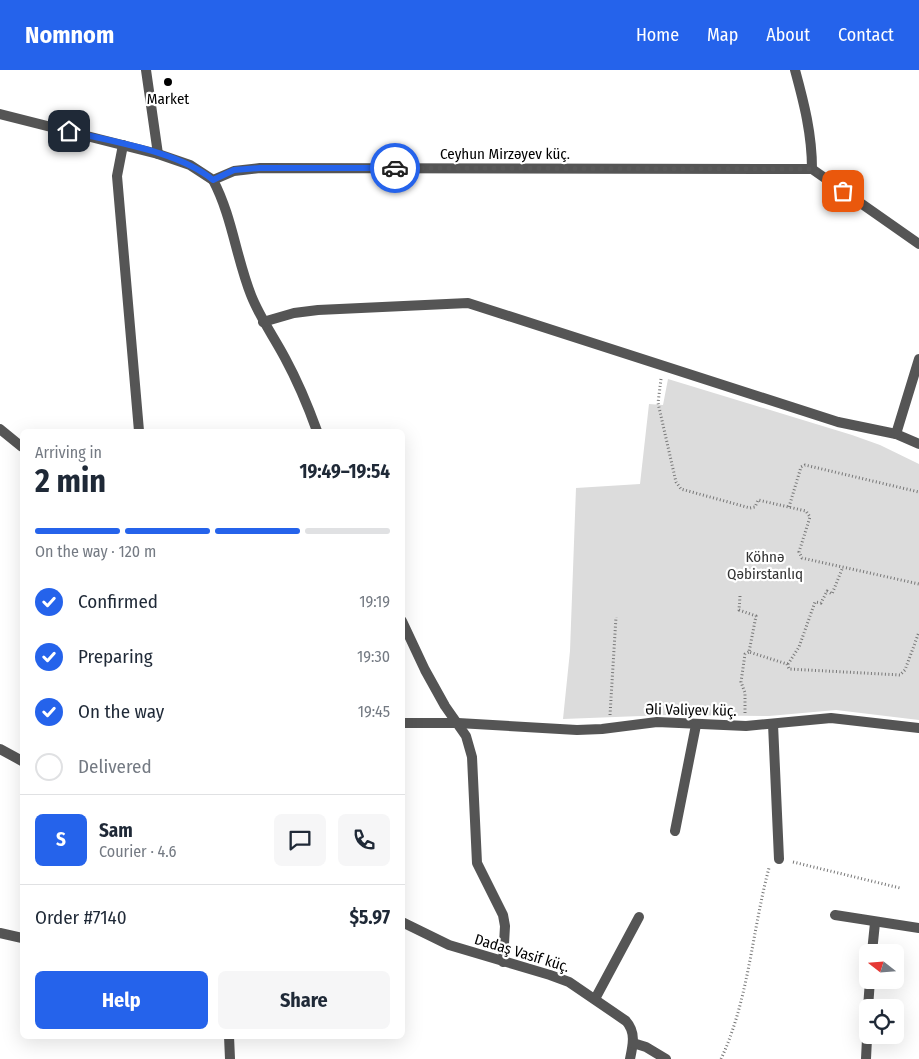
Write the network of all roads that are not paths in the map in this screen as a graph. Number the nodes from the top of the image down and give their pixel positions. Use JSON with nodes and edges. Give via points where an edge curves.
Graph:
{"nodes":[{"id":1,"x":146,"y":70,"type":"edge"},
{"id":2,"x":795,"y":70,"type":"edge"},
{"id":3,"x":0,"y":114,"type":"edge"},
{"id":4,"x":123,"y":145,"type":"junction"},
{"id":5,"x":158,"y":154,"type":"junction"},
{"id":6,"x":812,"y":169,"type":"junction"},
{"id":7,"x":213,"y":180,"type":"junction"},
{"id":8,"x":919,"y":244,"type":"edge"},
{"id":9,"x":263,"y":322,"type":"junction"},
{"id":10,"x":919,"y":360,"type":"edge"},
{"id":11,"x":0,"y":429,"type":"edge"},
{"id":12,"x":139,"y":429,"type":"edge"},
{"id":13,"x":316,"y":429,"type":"edge"},
{"id":14,"x":896,"y":434,"type":"junction"},
{"id":15,"x":919,"y":444,"type":"edge"},
{"id":16,"x":20,"y":445,"type":"edge"},
{"id":17,"x":405,"y":627,"type":"edge"},
{"id":18,"x":405,"y":723,"type":"edge"},
{"id":19,"x":458,"y":723,"type":"junction"},
{"id":20,"x":696,"y":724,"type":"junction"},
{"id":21,"x":773,"y":724,"type":"junction"},
{"id":22,"x":919,"y":728,"type":"edge"},
{"id":23,"x":0,"y":749,"type":"edge"},
{"id":24,"x":20,"y":760,"type":"edge"},
{"id":25,"x":675,"y":831,"type":"dead end"},
{"id":26,"x":780,"y":859,"type":"road end"},
{"id":27,"x":835,"y":915,"type":"dead end"},
{"id":28,"x":639,"y":917,"type":"dead end"},
{"id":29,"x":405,"y":923,"type":"edge"},
{"id":30,"x":875,"y":923,"type":"junction"},
{"id":31,"x":919,"y":928,"type":"edge"},
{"id":32,"x":0,"y":933,"type":"edge"},
{"id":33,"x":20,"y":938,"type":"edge"},
{"id":34,"x":873,"y":944,"type":"edge"},
{"id":35,"x":503,"y":962,"type":"junction"},
{"id":36,"x":595,"y":999,"type":"junction"},
{"id":37,"x":228,"y":1039,"type":"edge"},
{"id":38,"x":633,"y":1043,"type":"junction"},
{"id":39,"x":867,"y":1044,"type":"edge"},
{"id":40,"x":230,"y":1059,"type":"edge"},
{"id":41,"x":630,"y":1059,"type":"edge"},
{"id":42,"x":666,"y":1059,"type":"edge"},
{"id":43,"x":866,"y":1059,"type":"edge"}],
"edges":[{"from":1,"to":5,"type":"street"},
{"from":2,"to":6,"type":"street","via":[[807,114]]},
{"from":3,"to":4,"type":"street"},
{"from":4,"to":5,"type":"street"},
{"from":4,"to":12,"type":"street","via":[[117,176]]},
{"from":5,"to":7,"type":"street","via":[[197,169]]},
{"from":6,"to":7,"type":"street","name":"Ceyhun Mirzəyev küç.","via":[[260,168],[234,170]]},
{"from":6,"to":8,"type":"street"},
{"from":7,"to":9,"type":"street","via":[[224,201],[250,293]]},
{"from":9,"to":13,"type":"street","via":[[302,391]]},
{"from":9,"to":14,"type":"street","via":[[318,310],[468,303],[838,422]]},
{"from":10,"to":14,"type":"street"},
{"from":11,"to":16,"type":"street"},
{"from":14,"to":15,"type":"street"},
{"from":17,"to":19,"type":"street","via":[[425,670]]},
{"from":18,"to":19,"type":"street","name":"Əli Vəliyev küç."},
{"from":19,"to":20,"type":"street","name":"Əli Vəliyev küç.","via":[[577,730],[657,722]]},
{"from":19,"to":35,"type":"street","via":[[472,757],[477,862],[504,920]]},
{"from":20,"to":21,"type":"street","name":"Əli Vəliyev küç."},
{"from":20,"to":25,"type":"street"},
{"from":21,"to":22,"type":"street","name":"Əli Vəliyev küç.","via":[[830,718]]},
{"from":21,"to":26,"type":"street"},
{"from":23,"to":24,"type":"street"},
{"from":27,"to":30,"type":"street"},
{"from":28,"to":36,"type":"street"},
{"from":29,"to":35,"type":"street","name":"Dadaş Vasif küç.","via":[[449,945]]},
{"from":30,"to":31,"type":"street"},
{"from":30,"to":34,"type":"street"},
{"from":32,"to":33,"type":"street"},
{"from":35,"to":36,"type":"street","name":"Dadaş Vasif küç.","via":[[569,982]]},
{"from":36,"to":38,"type":"street","name":"Dadaş Vasif küç.","via":[[626,1020],[631,1026]]},
{"from":37,"to":40,"type":"street"},
{"from":38,"to":41,"type":"street"},
{"from":38,"to":42,"type":"street"},
{"from":39,"to":43,"type":"street"}]}
